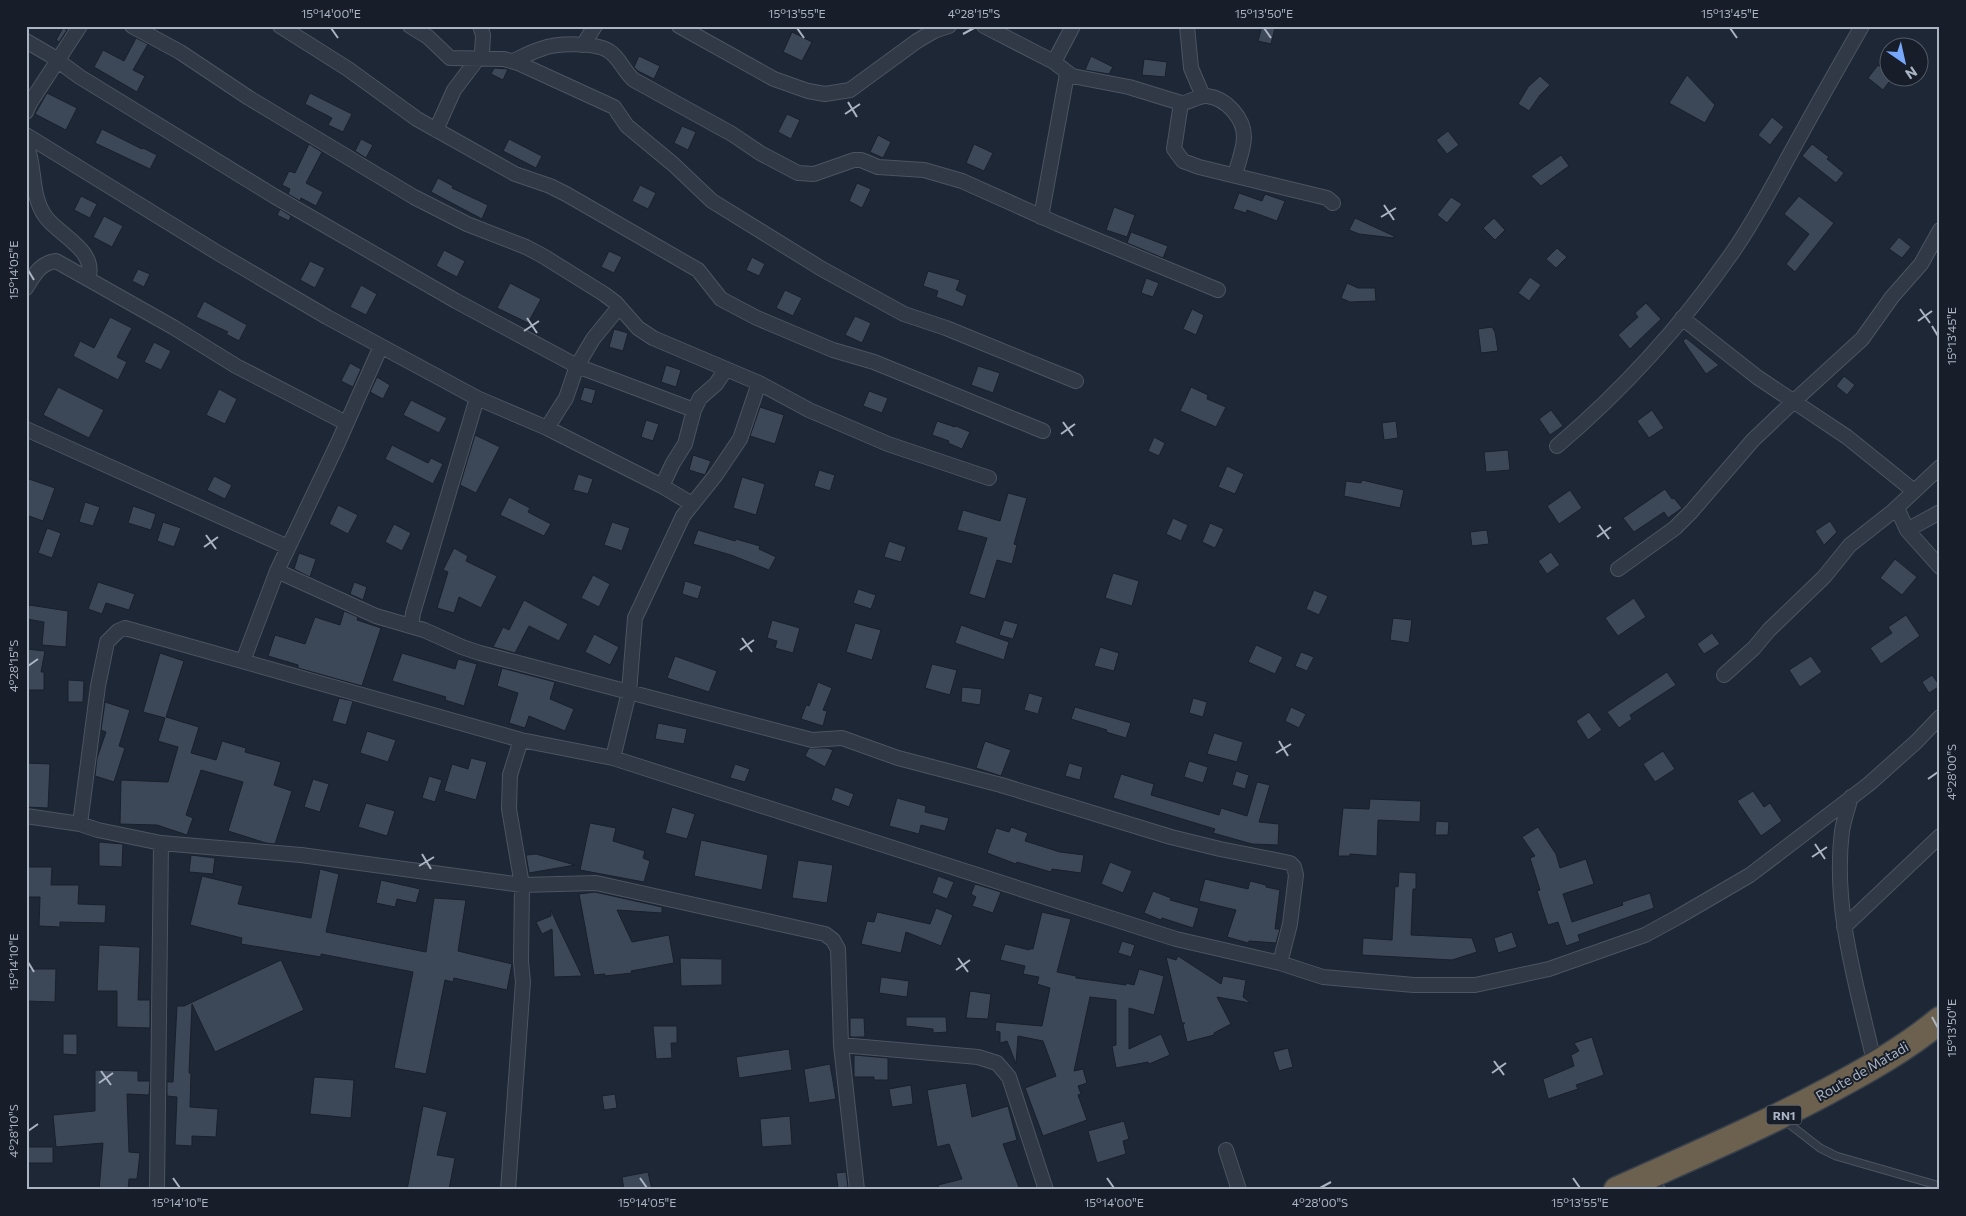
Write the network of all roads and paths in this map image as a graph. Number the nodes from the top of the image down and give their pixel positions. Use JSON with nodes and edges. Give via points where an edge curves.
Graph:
{"nodes":[{"id":1,"x":80,"y":26,"type":"edge"},
{"id":2,"x":132,"y":26,"type":"edge"},
{"id":3,"x":280,"y":26,"type":"edge"},
{"id":4,"x":410,"y":26,"type":"edge"},
{"id":5,"x":480,"y":26,"type":"edge"},
{"id":6,"x":595,"y":26,"type":"edge"},
{"id":7,"x":679,"y":26,"type":"edge"},
{"id":8,"x":920,"y":26,"type":"edge"},
{"id":9,"x":949,"y":26,"type":"edge"},
{"id":10,"x":984,"y":26,"type":"edge"},
{"id":11,"x":1073,"y":26,"type":"edge"},
{"id":12,"x":1187,"y":26,"type":"edge"},
{"id":13,"x":1862,"y":26,"type":"edge"},
{"id":14,"x":934,"y":31,"type":"junction"},
{"id":15,"x":26,"y":41,"type":"edge"},
{"id":16,"x":583,"y":45,"type":"junction"},
{"id":17,"x":479,"y":59,"type":"junction"},
{"id":18,"x":513,"y":61,"type":"junction"},
{"id":19,"x":58,"y":62,"type":"junction"},
{"id":20,"x":1054,"y":62,"type":"junction"},
{"id":21,"x":1067,"y":74,"type":"junction"},
{"id":22,"x":1203,"y":96,"type":"junction"},
{"id":23,"x":1181,"y":103,"type":"junction"},
{"id":24,"x":26,"y":112,"type":"edge"},
{"id":25,"x":436,"y":130,"type":"junction"},
{"id":26,"x":26,"y":135,"type":"edge"},
{"id":27,"x":26,"y":143,"type":"edge"},
{"id":28,"x":1234,"y":175,"type":"junction"},
{"id":29,"x":1333,"y":203,"type":"dead end"},
{"id":30,"x":1041,"y":217,"type":"junction"},
{"id":31,"x":1940,"y":230,"type":"edge"},
{"id":32,"x":88,"y":279,"type":"junction"},
{"id":33,"x":26,"y":288,"type":"edge"},
{"id":34,"x":1218,"y":290,"type":"dead end"},
{"id":35,"x":619,"y":307,"type":"junction"},
{"id":36,"x":1682,"y":318,"type":"junction"},
{"id":37,"x":381,"y":346,"type":"junction"},
{"id":38,"x":577,"y":366,"type":"junction"},
{"id":39,"x":726,"y":369,"type":"junction"},
{"id":40,"x":1076,"y":381,"type":"dead end"},
{"id":41,"x":759,"y":383,"type":"junction"},
{"id":42,"x":477,"y":398,"type":"junction"},
{"id":43,"x":1792,"y":402,"type":"junction"},
{"id":44,"x":694,"y":410,"type":"junction"},
{"id":45,"x":346,"y":423,"type":"junction"},
{"id":46,"x":547,"y":428,"type":"junction"},
{"id":47,"x":26,"y":429,"type":"edge"},
{"id":48,"x":1043,"y":431,"type":"dead end"},
{"id":49,"x":1556,"y":446,"type":"dead end"},
{"id":50,"x":1940,"y":467,"type":"edge"},
{"id":51,"x":989,"y":478,"type":"dead end"},
{"id":52,"x":662,"y":486,"type":"junction"},
{"id":53,"x":1914,"y":491,"type":"junction"},
{"id":54,"x":692,"y":504,"type":"junction"},
{"id":55,"x":1897,"y":508,"type":"junction"},
{"id":56,"x":1940,"y":512,"type":"edge"},
{"id":57,"x":1907,"y":530,"type":"junction"},
{"id":58,"x":288,"y":547,"type":"junction"},
{"id":59,"x":1940,"y":567,"type":"edge"},
{"id":60,"x":1618,"y":569,"type":"dead end"},
{"id":61,"x":277,"y":571,"type":"junction"},
{"id":62,"x":411,"y":626,"type":"junction"},
{"id":63,"x":243,"y":662,"type":"junction"},
{"id":64,"x":1724,"y":675,"type":"dead end"},
{"id":65,"x":629,"y":692,"type":"junction"},
{"id":66,"x":1940,"y":717,"type":"edge"},
{"id":67,"x":521,"y":740,"type":"junction"},
{"id":68,"x":613,"y":758,"type":"junction"},
{"id":69,"x":1851,"y":797,"type":"junction"},
{"id":70,"x":26,"y":816,"type":"edge"},
{"id":71,"x":80,"y":824,"type":"junction"},
{"id":72,"x":1940,"y":836,"type":"edge"},
{"id":73,"x":161,"y":843,"type":"junction"},
{"id":74,"x":522,"y":885,"type":"junction"},
{"id":75,"x":1844,"y":927,"type":"junction"},
{"id":76,"x":1280,"y":963,"type":"junction"},
{"id":77,"x":1940,"y":1020,"type":"edge"},
{"id":78,"x":841,"y":1045,"type":"junction"},
{"id":79,"x":1875,"y":1066,"type":"junction"},
{"id":80,"x":1780,"y":1117,"type":"junction"},
{"id":81,"x":1226,"y":1150,"type":"dead end"},
{"id":82,"x":1657,"y":1182,"type":"edge"},
{"id":83,"x":1940,"y":1186,"type":"edge"},
{"id":84,"x":157,"y":1190,"type":"edge"},
{"id":85,"x":508,"y":1190,"type":"edge"},
{"id":86,"x":857,"y":1190,"type":"edge"},
{"id":87,"x":1046,"y":1190,"type":"edge"},
{"id":88,"x":1239,"y":1190,"type":"edge"},
{"id":89,"x":1617,"y":1190,"type":"edge"}],
"edges":[{"from":1,"to":19,"type":"street"},
{"from":2,"to":35,"type":"street","via":[[180,52],[249,98],[414,197],[534,252],[604,294]]},
{"from":3,"to":25,"type":"street"},
{"from":4,"to":17,"type":"street","via":[[428,37],[450,58]]},
{"from":5,"to":17,"type":"street","via":[[483,34]]},
{"from":6,"to":16,"type":"street"},
{"from":7,"to":14,"type":"street","via":[[774,79],[826,94],[850,90]]},
{"from":8,"to":14,"type":"street"},
{"from":9,"to":14,"type":"street"},
{"from":10,"to":20,"type":"street"},
{"from":11,"to":20,"type":"street"},
{"from":12,"to":22,"type":"street","via":[[1191,68]]},
{"from":13,"to":36,"type":"street","via":[[1733,252]]},
{"from":15,"to":19,"type":"street"},
{"from":16,"to":18,"type":"street","via":[[542,48]]},
{"from":16,"to":30,"type":"street","via":[[609,51],[634,80],[798,172],[814,174],[854,160],[878,167],[924,170],[962,182]]},
{"from":17,"to":18,"type":"street"},
{"from":17,"to":25,"type":"street","via":[[454,90]]},
{"from":18,"to":40,"type":"street","via":[[614,107],[627,126],[712,201],[822,269],[904,314]]},
{"from":19,"to":24,"type":"street"},
{"from":19,"to":38,"type":"street","via":[[274,196],[456,301]]},
{"from":20,"to":21,"type":"street"},
{"from":21,"to":23,"type":"street","via":[[1129,87]]},
{"from":21,"to":30,"type":"street"},
{"from":22,"to":23,"type":"street"},
{"from":22,"to":28,"type":"street","via":[[1228,105],[1241,122],[1244,137]]},
{"from":23,"to":28,"type":"street","via":[[1175,152],[1183,160],[1199,167]]},
{"from":25,"to":48,"type":"street","via":[[515,174],[558,190],[698,270],[721,299],[757,318]]},
{"from":26,"to":37,"type":"street","via":[[226,258]]},
{"from":27,"to":32,"type":"street","via":[[32,158],[34,189],[39,205],[46,218],[78,246],[90,269]]},
{"from":28,"to":29,"type":"street","via":[[1327,198]]},
{"from":30,"to":34,"type":"street"},
{"from":31,"to":43,"type":"street","via":[[1921,264],[1892,297],[1869,331]]},
{"from":32,"to":33,"type":"street","via":[[56,261],[48,262],[34,274]]},
{"from":32,"to":45,"type":"street","via":[[236,366]]},
{"from":35,"to":38,"type":"street","via":[[593,339]]},
{"from":35,"to":39,"type":"street","via":[[638,328],[653,338]]},
{"from":36,"to":43,"type":"street"},
{"from":36,"to":49,"type":"street","via":[[1643,364]]},
{"from":37,"to":42,"type":"street"},
{"from":37,"to":45,"type":"street"},
{"from":38,"to":44,"type":"street"},
{"from":38,"to":46,"type":"street","via":[[566,398]]},
{"from":39,"to":41,"type":"street"},
{"from":39,"to":44,"type":"street","via":[[716,384],[700,398]]},
{"from":41,"to":51,"type":"street","via":[[810,410],[888,444]]},
{"from":41,"to":54,"type":"street","via":[[740,439]]},
{"from":42,"to":46,"type":"street"},
{"from":42,"to":62,"type":"street"},
{"from":43,"to":53,"type":"street","via":[[1847,437]]},
{"from":43,"to":60,"type":"street","via":[[1753,440],[1686,517]]},
{"from":44,"to":52,"type":"street","via":[[682,452],[672,463]]},
{"from":45,"to":58,"type":"street"},
{"from":46,"to":52,"type":"street"},
{"from":47,"to":58,"type":"street"},
{"from":50,"to":53,"type":"street"},
{"from":52,"to":54,"type":"street"},
{"from":53,"to":55,"type":"street"},
{"from":54,"to":65,"type":"street","via":[[672,537],[635,618]]},
{"from":55,"to":57,"type":"street"},
{"from":55,"to":64,"type":"street","via":[[1850,545],[1824,577]]},
{"from":56,"to":57,"type":"street"},
{"from":57,"to":59,"type":"street"},
{"from":58,"to":61,"type":"street"},
{"from":61,"to":62,"type":"street","via":[[376,616]]},
{"from":61,"to":63,"type":"street"},
{"from":62,"to":65,"type":"street","via":[[462,647]]},
{"from":63,"to":67,"type":"street"},
{"from":63,"to":71,"type":"street","via":[[126,628],[118,631],[107,642]]},
{"from":65,"to":68,"type":"street"},
{"from":65,"to":76,"type":"street","via":[[812,740],[842,738],[898,758],[1001,785],[1171,837],[1290,863],[1296,875],[1290,924]]},
{"from":66,"to":69,"type":"street","via":[[1916,742]]},
{"from":67,"to":68,"type":"street"},
{"from":67,"to":74,"type":"street","via":[[510,775],[509,809]]},
{"from":68,"to":76,"type":"street","via":[[1176,939]]},
{"from":69,"to":75,"type":"street","via":[[1842,830]]},
{"from":69,"to":76,"type":"street","via":[[1750,875],[1678,917],[1645,935],[1549,969],[1475,984],[1414,985],[1323,977]]},
{"from":70,"to":71,"type":"street"},
{"from":71,"to":73,"type":"street"},
{"from":72,"to":75,"type":"street"},
{"from":73,"to":74,"type":"street","via":[[301,855]]},
{"from":73,"to":84,"type":"street"},
{"from":74,"to":78,"type":"street","via":[[596,883],[825,934],[838,949]]},
{"from":74,"to":85,"type":"street","via":[[520,962],[523,982]]},
{"from":75,"to":79,"type":"street"},
{"from":77,"to":79,"type":"highway","name":"Route de Matadi","number":"RN1"},
{"from":78,"to":86,"type":"street"},
{"from":78,"to":87,"type":"street","via":[[978,1057],[997,1063],[1009,1077]]},
{"from":79,"to":80,"type":"highway","name":"Route de Matadi","number":"RN1"},
{"from":80,"to":82,"type":"highway","name":"Route de Matadi","number":"RN1"},
{"from":80,"to":83,"type":"lane","via":[[1836,1156]]},
{"from":81,"to":88,"type":"street"},
{"from":82,"to":89,"type":"highway","name":"Route de Matadi","number":"RN1"}]}
